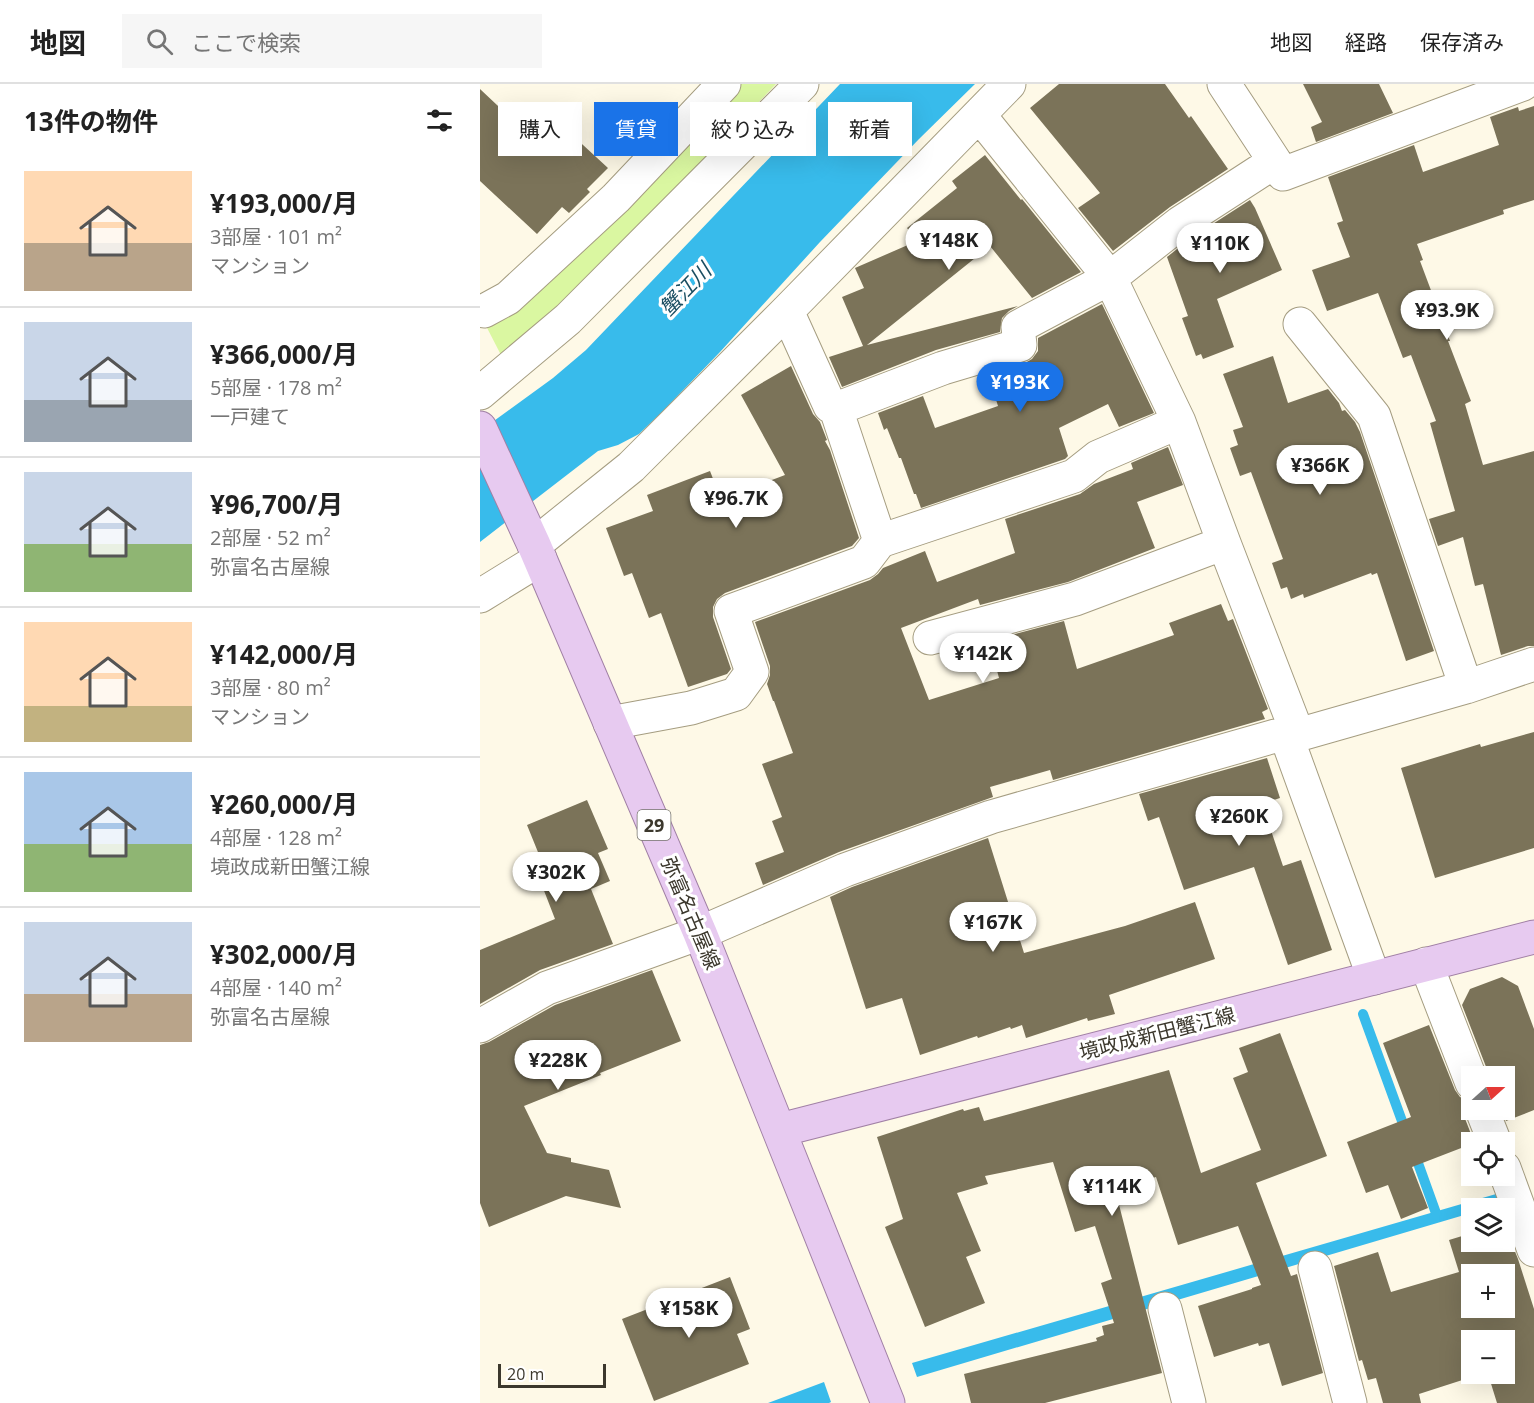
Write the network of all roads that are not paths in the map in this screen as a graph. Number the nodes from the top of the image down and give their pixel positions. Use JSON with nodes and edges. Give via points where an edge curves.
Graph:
{"nodes":[{"id":1,"x":802,"y":84,"type":"edge"},
{"id":2,"x":1009,"y":84,"type":"edge"},
{"id":3,"x":1224,"y":84,"type":"edge"},
{"id":4,"x":1523,"y":84,"type":"edge"},
{"id":5,"x":719,"y":86,"type":"edge"},
{"id":6,"x":979,"y":115,"type":"junction"},
{"id":7,"x":1274,"y":162,"type":"junction"},
{"id":8,"x":1110,"y":278,"type":"junction"},
{"id":9,"x":484,"y":311,"type":"dead end"},
{"id":10,"x":787,"y":311,"type":"junction"},
{"id":11,"x":1300,"y":324,"type":"dead end"},
{"id":12,"x":480,"y":393,"type":"edge"},
{"id":13,"x":836,"y":409,"type":"junction"},
{"id":14,"x":1179,"y":422,"type":"junction"},
{"id":15,"x":480,"y":428,"type":"edge"},
{"id":16,"x":880,"y":541,"type":"junction"},
{"id":17,"x":533,"y":542,"type":"junction"},
{"id":18,"x":1224,"y":543,"type":"junction"},
{"id":19,"x":480,"y":596,"type":"edge"},
{"id":20,"x":930,"y":638,"type":"dead end"},
{"id":21,"x":1534,"y":664,"type":"edge"},
{"id":22,"x":1466,"y":687,"type":"junction"},
{"id":23,"x":610,"y":723,"type":"junction"},
{"id":24,"x":1292,"y":737,"type":"junction"},
{"id":25,"x":700,"y":933,"type":"junction"},
{"id":26,"x":1534,"y":937,"type":"edge"},
{"id":27,"x":1426,"y":964,"type":"junction"},
{"id":28,"x":1374,"y":978,"type":"junction"},
{"id":29,"x":480,"y":1026,"type":"edge"},
{"id":30,"x":1465,"y":1066,"type":"edge"},
{"id":31,"x":780,"y":1130,"type":"junction"},
{"id":32,"x":1511,"y":1186,"type":"edge"},
{"id":33,"x":1534,"y":1250,"type":"edge"},
{"id":34,"x":1315,"y":1268,"type":"dead end"},
{"id":35,"x":1165,"y":1309,"type":"dead end"},
{"id":36,"x":888,"y":1403,"type":"edge"},
{"id":37,"x":1189,"y":1403,"type":"edge"},
{"id":38,"x":1350,"y":1403,"type":"edge"}],
"edges":[{"from":1,"to":12,"type":"street","via":[[568,319]]},
{"from":2,"to":6,"type":"street"},
{"from":3,"to":7,"type":"street"},
{"from":4,"to":7,"type":"street","via":[[1283,174]]},
{"from":5,"to":9,"type":"street","via":[[616,198],[508,298]]},
{"from":6,"to":8,"type":"street"},
{"from":6,"to":10,"type":"street"},
{"from":7,"to":8,"type":"street","via":[[1180,224]]},
{"from":8,"to":13,"type":"street","via":[[1018,327],[1020,345],[943,368]]},
{"from":8,"to":14,"type":"street"},
{"from":10,"to":13,"type":"street","via":[[830,406]]},
{"from":10,"to":17,"type":"street","via":[[631,467]]},
{"from":11,"to":22,"type":"street","via":[[1374,416]]},
{"from":13,"to":16,"type":"street"},
{"from":14,"to":16,"type":"street","via":[[1098,457],[1074,476]]},
{"from":14,"to":18,"type":"street"},
{"from":15,"to":17,"type":"main road","name":"弥富名古屋線","number":"29"},
{"from":16,"to":23,"type":"street","via":[[864,562],[731,611],[752,672],[736,694],[691,708]]},
{"from":17,"to":19,"type":"street"},
{"from":17,"to":23,"type":"main road","name":"弥富名古屋線","number":"29"},
{"from":18,"to":20,"type":"street","via":[[1075,599]]},
{"from":18,"to":24,"type":"street"},
{"from":21,"to":22,"type":"street"},
{"from":22,"to":24,"type":"street"},
{"from":23,"to":25,"type":"main road","name":"弥富名古屋線","number":"29"},
{"from":24,"to":25,"type":"street","via":[[1275,736],[991,817],[845,870]]},
{"from":24,"to":28,"type":"street"},
{"from":25,"to":29,"type":"street","via":[[547,988]]},
{"from":25,"to":31,"type":"main road","name":"弥富名古屋線","number":"29"},
{"from":26,"to":27,"type":"main road","name":"境政成新田蟹江線"},
{"from":27,"to":28,"type":"main road","name":"境政成新田蟹江線"},
{"from":27,"to":30,"type":"street"},
{"from":28,"to":31,"type":"main road","name":"境政成新田蟹江線"},
{"from":31,"to":36,"type":"main road","name":"弥富名古屋線","number":"29"},
{"from":32,"to":33,"type":"street"},
{"from":34,"to":38,"type":"street"},
{"from":35,"to":37,"type":"street"}]}
